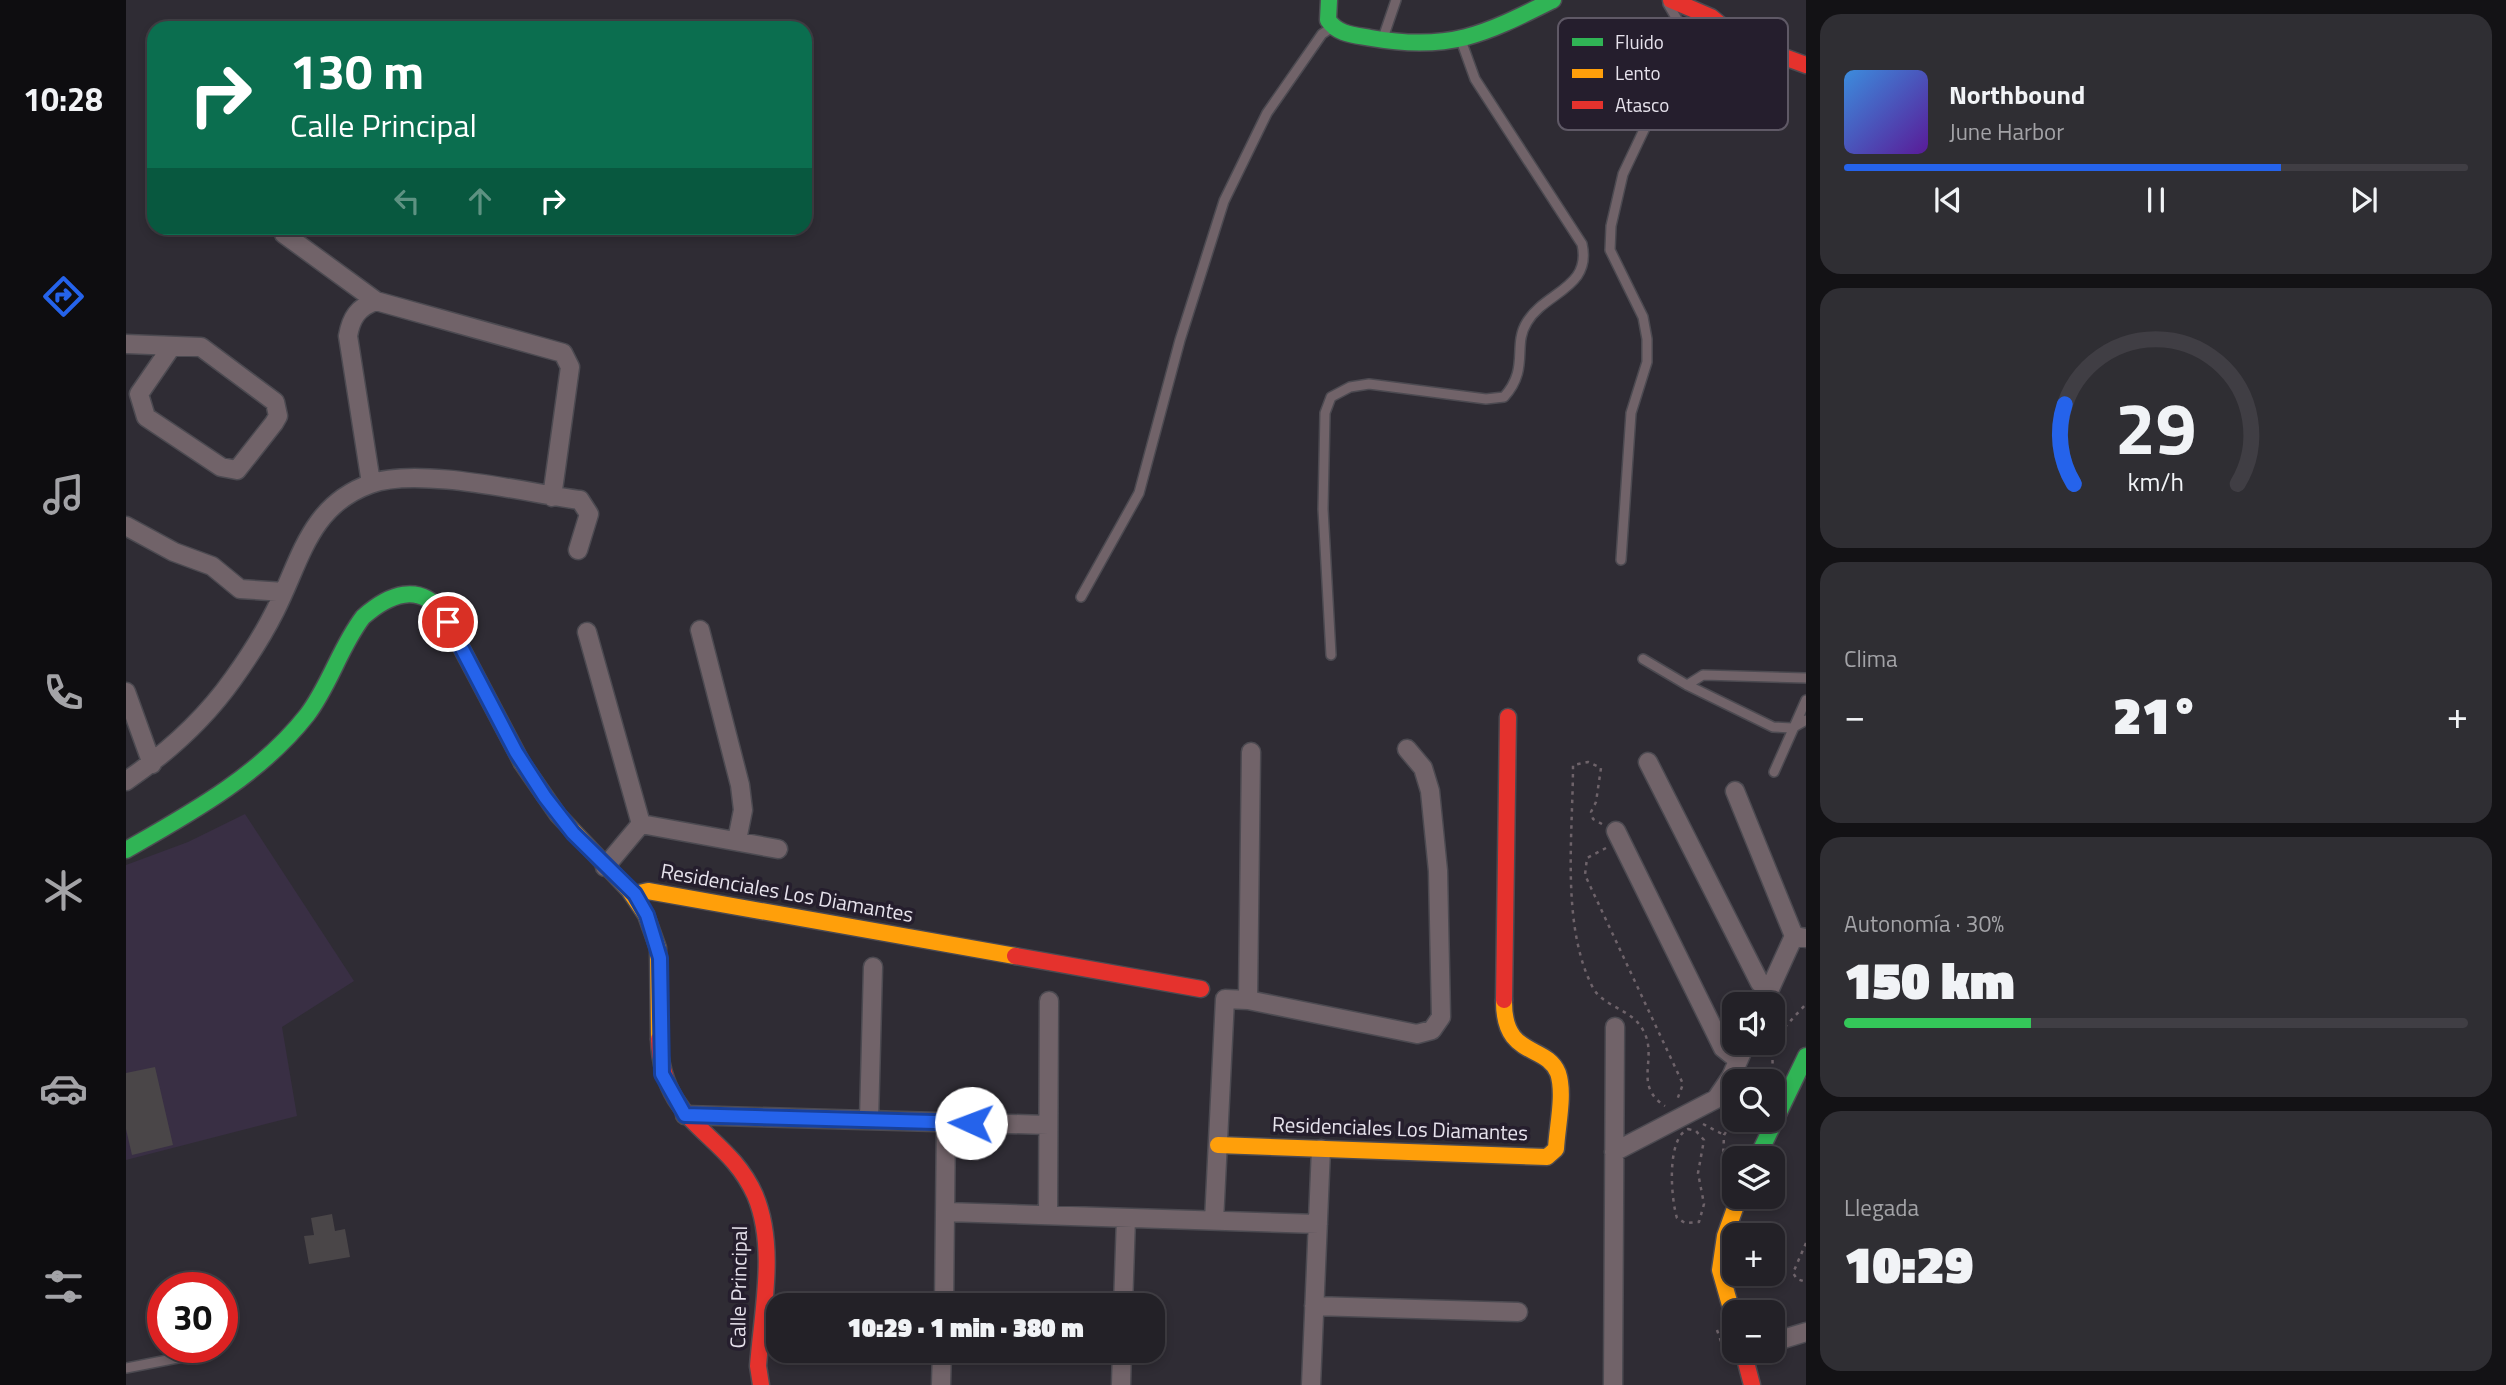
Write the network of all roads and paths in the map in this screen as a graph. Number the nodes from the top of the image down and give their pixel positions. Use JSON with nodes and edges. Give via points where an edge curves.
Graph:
{"nodes":[{"id":1,"x":1329,"y":0,"type":"edge"},
{"id":2,"x":1396,"y":0,"type":"edge"},
{"id":3,"x":1553,"y":0,"type":"edge"},
{"id":4,"x":1665,"y":0,"type":"edge"},
{"id":5,"x":1671,"y":0,"type":"edge"},
{"id":6,"x":1676,"y":18,"type":"edge"},
{"id":7,"x":1712,"y":18,"type":"edge"},
{"id":8,"x":1332,"y":27,"type":"junction"},
{"id":9,"x":1382,"y":41,"type":"junction"},
{"id":10,"x":1462,"y":43,"type":"junction"},
{"id":11,"x":1788,"y":58,"type":"edge"},
{"id":12,"x":1806,"y":65,"type":"edge"},
{"id":13,"x":1644,"y":130,"type":"edge"},
{"id":14,"x":285,"y":235,"type":"edge"},
{"id":15,"x":376,"y":301,"type":"junction"},
{"id":16,"x":126,"y":344,"type":"edge"},
{"id":17,"x":172,"y":346,"type":"junction"},
{"id":18,"x":371,"y":483,"type":"junction"},
{"id":19,"x":552,"y":497,"type":"junction"},
{"id":20,"x":126,"y":526,"type":"edge"},
{"id":21,"x":578,"y":550,"type":"dead end"},
{"id":22,"x":1621,"y":560,"type":"dead end"},
{"id":23,"x":284,"y":592,"type":"junction"},
{"id":24,"x":1081,"y":597,"type":"dead end"},
{"id":25,"x":700,"y":630,"type":"dead end"},
{"id":26,"x":587,"y":632,"type":"dead end"},
{"id":27,"x":1331,"y":655,"type":"dead end"},
{"id":28,"x":1643,"y":659,"type":"dead end"},
{"id":29,"x":1806,"y":678,"type":"edge"},
{"id":30,"x":1688,"y":685,"type":"junction"},
{"id":31,"x":126,"y":692,"type":"edge"},
{"id":32,"x":1806,"y":700,"type":"edge"},
{"id":33,"x":1508,"y":717,"type":"dead end"},
{"id":34,"x":1806,"y":720,"type":"edge"},
{"id":35,"x":1792,"y":728,"type":"junction"},
{"id":36,"x":1407,"y":749,"type":"dead end"},
{"id":37,"x":1251,"y":752,"type":"dead end"},
{"id":38,"x":1648,"y":762,"type":"dead end"},
{"id":39,"x":152,"y":764,"type":"junction"},
{"id":40,"x":1774,"y":772,"type":"dead end"},
{"id":41,"x":126,"y":781,"type":"edge"},
{"id":42,"x":1735,"y":791,"type":"dead end"},
{"id":43,"x":641,"y":824,"type":"junction"},
{"id":44,"x":1610,"y":834,"type":"junction"},
{"id":45,"x":737,"y":840,"type":"junction"},
{"id":46,"x":778,"y":849,"type":"dead end"},
{"id":47,"x":126,"y":850,"type":"edge"},
{"id":48,"x":605,"y":867,"type":"junction"},
{"id":49,"x":635,"y":894,"type":"junction"},
{"id":50,"x":1800,"y":937,"type":"edge"},
{"id":51,"x":873,"y":967,"type":"dead end"},
{"id":52,"x":1201,"y":989,"type":"dead end"},
{"id":53,"x":1765,"y":992,"type":"edge"},
{"id":54,"x":1769,"y":992,"type":"edge"},
{"id":55,"x":1248,"y":1000,"type":"junction"},
{"id":56,"x":1049,"y":1002,"type":"dead end"},
{"id":57,"x":1806,"y":1004,"type":"edge"},
{"id":58,"x":1615,"y":1027,"type":"dead end"},
{"id":59,"x":1785,"y":1027,"type":"edge"},
{"id":60,"x":1740,"y":1055,"type":"edge"},
{"id":61,"x":1806,"y":1056,"type":"edge"},
{"id":62,"x":1738,"y":1060,"type":"junction"},
{"id":63,"x":1677,"y":1100,"type":"dead end"},
{"id":64,"x":685,"y":1115,"type":"junction"},
{"id":65,"x":869,"y":1120,"type":"junction"},
{"id":66,"x":946,"y":1122,"type":"junction"},
{"id":67,"x":1680,"y":1124,"type":"junction"},
{"id":68,"x":1048,"y":1125,"type":"junction"},
{"id":69,"x":1724,"y":1135,"type":"dead end"},
{"id":70,"x":1218,"y":1145,"type":"junction"},
{"id":71,"x":1763,"y":1146,"type":"edge"},
{"id":72,"x":1321,"y":1149,"type":"junction"},
{"id":73,"x":1615,"y":1152,"type":"junction"},
{"id":74,"x":1735,"y":1209,"type":"edge"},
{"id":75,"x":946,"y":1212,"type":"junction"},
{"id":76,"x":1048,"y":1215,"type":"junction"},
{"id":77,"x":1126,"y":1218,"type":"junction"},
{"id":78,"x":1214,"y":1221,"type":"junction"},
{"id":79,"x":1318,"y":1224,"type":"junction"},
{"id":80,"x":1806,"y":1243,"type":"edge"},
{"id":81,"x":1806,"y":1282,"type":"edge"},
{"id":82,"x":944,"y":1293,"type":"edge"},
{"id":83,"x":1123,"y":1293,"type":"edge"},
{"id":84,"x":1729,"y":1300,"type":"edge"},
{"id":85,"x":1314,"y":1306,"type":"junction"},
{"id":86,"x":1518,"y":1312,"type":"dead end"},
{"id":87,"x":1806,"y":1332,"type":"edge"},
{"id":88,"x":1785,"y":1338,"type":"edge"},
{"id":89,"x":152,"y":1363,"type":"edge"},
{"id":90,"x":942,"y":1363,"type":"edge"},
{"id":91,"x":1122,"y":1363,"type":"edge"},
{"id":92,"x":1746,"y":1363,"type":"edge"},
{"id":93,"x":126,"y":1368,"type":"edge"},
{"id":94,"x":761,"y":1385,"type":"edge"},
{"id":95,"x":942,"y":1385,"type":"edge"},
{"id":96,"x":1121,"y":1385,"type":"edge"},
{"id":97,"x":1311,"y":1385,"type":"edge"},
{"id":98,"x":1613,"y":1385,"type":"edge"},
{"id":99,"x":1752,"y":1385,"type":"edge"}],
"edges":[{"from":1,"to":8,"type":"street"},
{"from":2,"to":9,"type":"lane"},
{"from":3,"to":10,"type":"street"},
{"from":4,"to":6,"type":"lane"},
{"from":5,"to":7,"type":"street"},
{"from":8,"to":9,"type":"street"},
{"from":8,"to":24,"type":"lane","via":[[1322,34],[1266,113],[1224,201],[1139,493]]},
{"from":9,"to":10,"type":"street","via":[[1408,46]]},
{"from":10,"to":27,"type":"lane","via":[[1475,79],[1582,244],[1585,259],[1564,290],[1534,311],[1524,325],[1520,372],[1504,397],[1486,399],[1369,384],[1331,397],[1325,413],[1323,509]]},
{"from":11,"to":12,"type":"street"},
{"from":13,"to":22,"type":"lane","via":[[1623,174],[1611,226],[1610,250],[1643,317],[1647,339],[1647,362],[1632,413]]},
{"from":14,"to":15,"type":"street"},
{"from":15,"to":18,"type":"street","via":[[354,315],[348,336]]},
{"from":15,"to":19,"type":"street","via":[[564,353],[570,367]]},
{"from":16,"to":17,"type":"street"},
{"from":17,"to":17,"type":"street","via":[[193,344],[208,350],[275,402],[278,416],[274,424],[237,470],[221,467],[146,417],[139,394]]},
{"from":18,"to":19,"type":"street","via":[[456,481]]},
{"from":18,"to":23,"type":"street","via":[[329,509],[311,530]]},
{"from":19,"to":21,"type":"street","via":[[580,500],[586,507],[589,514]]},
{"from":20,"to":23,"type":"street","via":[[212,566],[240,589]]},
{"from":23,"to":39,"type":"street","via":[[233,679],[199,721]]},
{"from":25,"to":45,"type":"street","via":[[740,785],[743,810]]},
{"from":26,"to":43,"type":"street"},
{"from":28,"to":30,"type":"lane"},
{"from":29,"to":30,"type":"lane","via":[[1703,675]]},
{"from":30,"to":35,"type":"lane","via":[[1773,727]]},
{"from":31,"to":39,"type":"street"},
{"from":32,"to":35,"type":"lane"},
{"from":33,"to":72,"type":"street","name":"Residenciales Los Diamantes","via":[[1504,1008],[1507,1028],[1519,1045],[1548,1060],[1560,1077],[1558,1146],[1539,1158]]},
{"from":34,"to":35,"type":"lane"},
{"from":35,"to":40,"type":"lane"},
{"from":36,"to":55,"type":"street","via":[[1427,777],[1436,837],[1442,1012],[1432,1030],[1417,1034]]},
{"from":37,"to":55,"type":"street"},
{"from":38,"to":53,"type":"street"},
{"from":39,"to":41,"type":"street"},
{"from":42,"to":50,"type":"street"},
{"from":43,"to":45,"type":"street"},
{"from":43,"to":48,"type":"street"},
{"from":44,"to":62,"type":"street","via":[[1723,1048]]},
{"from":44,"to":63,"type":"path","via":[[1605,849],[1587,858],[1585,875],[1683,1083]]},
{"from":44,"to":67,"type":"path","via":[[1591,812],[1601,768],[1588,762],[1573,765],[1573,924],[1581,954],[1600,998],[1634,1017],[1643,1030],[1648,1044],[1649,1090]]},
{"from":45,"to":46,"type":"street"},
{"from":47,"to":48,"type":"street","name":"Residenciales Los Diamantes","via":[[195,811],[294,731],[325,688],[352,627],[382,601],[409,592],[433,602],[448,622],[516,752],[573,833]]},
{"from":48,"to":49,"type":"street","name":"Residenciales Los Diamantes"},
{"from":49,"to":52,"type":"street","name":"Residenciales Los Diamantes","via":[[648,891]]},
{"from":49,"to":64,"type":"street","name":"Calle Principal","via":[[653,929],[660,958],[662,1074]]},
{"from":50,"to":54,"type":"street"},
{"from":51,"to":65,"type":"street"},
{"from":55,"to":70,"type":"street","via":[[1227,998],[1224,1002]]},
{"from":56,"to":68,"type":"street"},
{"from":57,"to":59,"type":"path"},
{"from":58,"to":73,"type":"street"},
{"from":60,"to":62,"type":"street"},
{"from":61,"to":71,"type":"street"},
{"from":62,"to":67,"type":"street","via":[[1716,1099]]},
{"from":64,"to":65,"type":"street"},
{"from":64,"to":94,"type":"street","name":"Calle Principal","via":[[739,1167],[761,1211],[765,1235],[758,1366]]},
{"from":65,"to":66,"type":"street"},
{"from":66,"to":68,"type":"street"},
{"from":66,"to":75,"type":"street"},
{"from":67,"to":67,"type":"path","via":[[1704,1140],[1698,1173],[1703,1212],[1695,1224],[1677,1218],[1672,1197]]},
{"from":67,"to":69,"type":"path"},
{"from":67,"to":73,"type":"street"},
{"from":68,"to":76,"type":"street"},
{"from":70,"to":72,"type":"street","name":"Residenciales Los Diamantes"},
{"from":70,"to":78,"type":"street"},
{"from":72,"to":79,"type":"street"},
{"from":73,"to":98,"type":"street"},
{"from":74,"to":84,"type":"street","via":[[1720,1270]]},
{"from":75,"to":76,"type":"street"},
{"from":75,"to":82,"type":"street"},
{"from":76,"to":77,"type":"street"},
{"from":77,"to":78,"type":"street"},
{"from":77,"to":83,"type":"street"},
{"from":78,"to":79,"type":"street"},
{"from":79,"to":85,"type":"street"},
{"from":80,"to":81,"type":"path","via":[[1793,1273]]},
{"from":85,"to":86,"type":"street"},
{"from":85,"to":97,"type":"street"},
{"from":87,"to":88,"type":"street"},
{"from":89,"to":93,"type":"lane"},
{"from":90,"to":95,"type":"street"},
{"from":91,"to":96,"type":"street"},
{"from":92,"to":99,"type":"street"}]}
